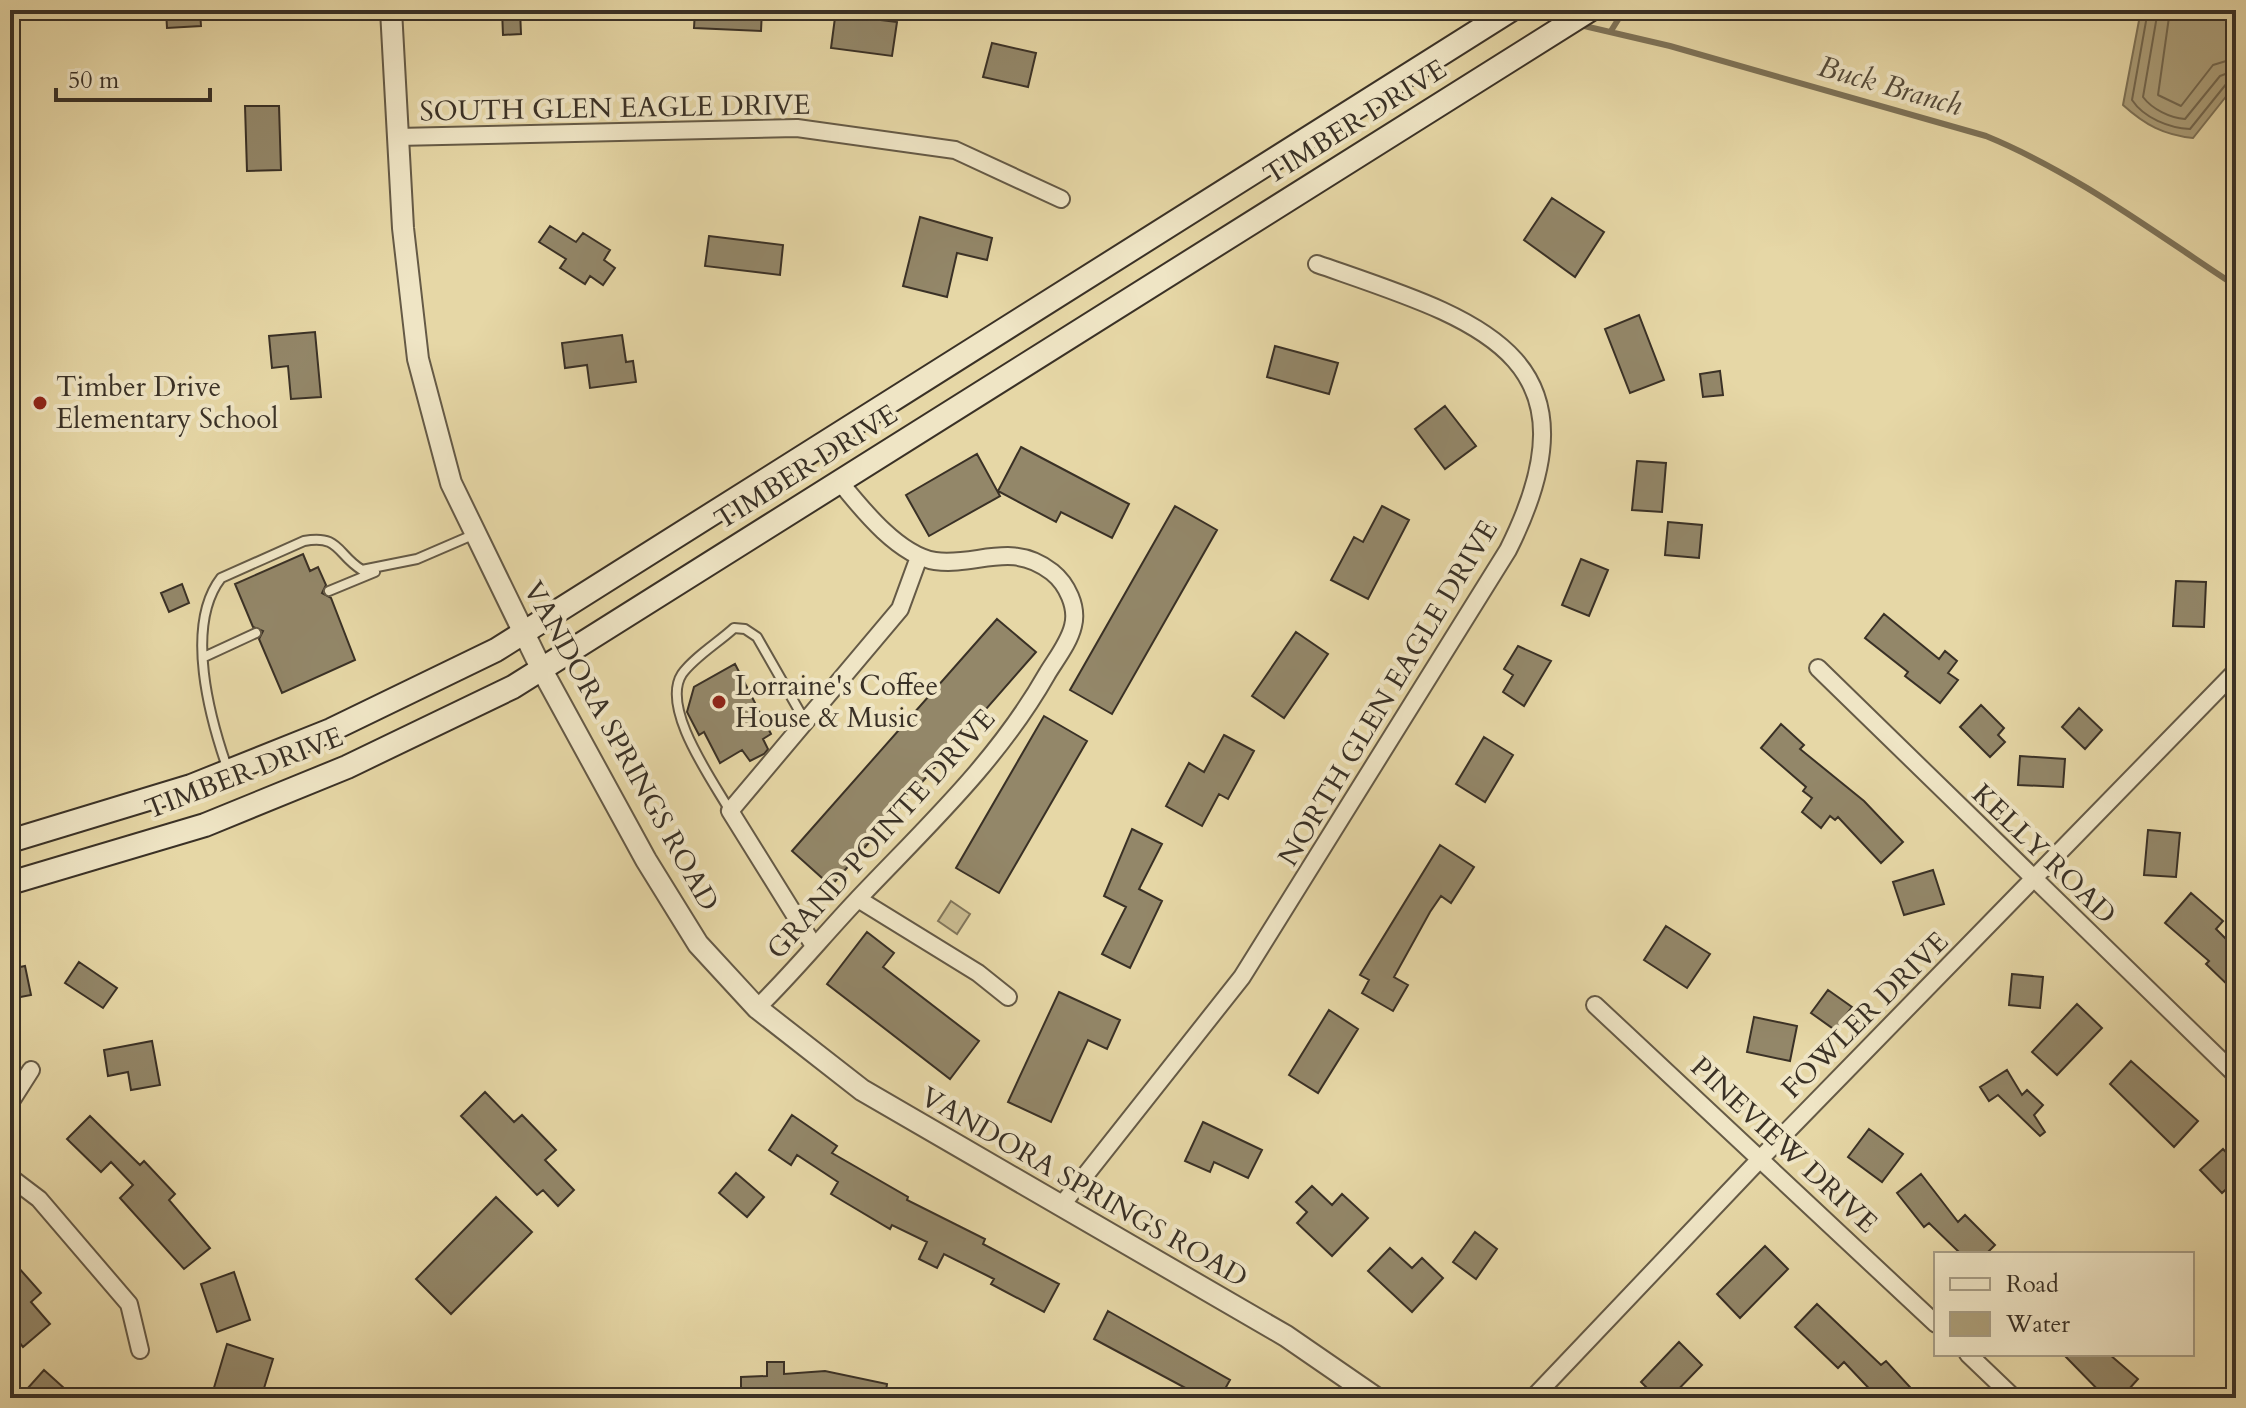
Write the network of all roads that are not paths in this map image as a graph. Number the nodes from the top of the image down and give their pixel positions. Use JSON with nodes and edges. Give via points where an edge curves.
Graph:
{"nodes":[{"id":1,"x":391,"y":10,"type":"edge"},
{"id":2,"x":1511,"y":10,"type":"edge"},
{"id":3,"x":1590,"y":10,"type":"edge"},
{"id":4,"x":397,"y":137,"type":"junction"},
{"id":5,"x":1061,"y":199,"type":"dead end"},
{"id":6,"x":1317,"y":264,"type":"dead end"},
{"id":7,"x":839,"y":481,"type":"junction"},
{"id":8,"x":475,"y":534,"type":"junction"},
{"id":9,"x":919,"y":557,"type":"junction"},
{"id":10,"x":383,"y":568,"type":"junction"},
{"id":11,"x":329,"y":591,"type":"dead end"},
{"id":12,"x":256,"y":633,"type":"dead end"},
{"id":13,"x":524,"y":633,"type":"junction"},
{"id":14,"x":204,"y":657,"type":"junction"},
{"id":15,"x":1818,"y":668,"type":"dead end"},
{"id":16,"x":542,"y":670,"type":"junction"},
{"id":17,"x":2236,"y":671,"type":"edge"},
{"id":18,"x":805,"y":722,"type":"junction"},
{"id":19,"x":229,"y":771,"type":"junction"},
{"id":20,"x":730,"y":811,"type":"junction"},
{"id":21,"x":10,"y":841,"type":"edge"},
{"id":22,"x":2033,"y":881,"type":"junction"},
{"id":23,"x":10,"y":883,"type":"edge"},
{"id":24,"x":858,"y":899,"type":"junction"},
{"id":25,"x":814,"y":946,"type":"junction"},
{"id":26,"x":1008,"y":997,"type":"dead end"},
{"id":27,"x":1595,"y":1005,"type":"dead end"},
{"id":28,"x":757,"y":1008,"type":"junction"},
{"id":29,"x":31,"y":1070,"type":"dead end"},
{"id":30,"x":2236,"y":1075,"type":"edge"},
{"id":31,"x":10,"y":1103,"type":"edge"},
{"id":32,"x":1761,"y":1158,"type":"junction"},
{"id":33,"x":10,"y":1177,"type":"edge"},
{"id":34,"x":1061,"y":1206,"type":"junction"},
{"id":35,"x":1934,"y":1322,"type":"edge"},
{"id":36,"x":140,"y":1350,"type":"dead end"},
{"id":37,"x":1970,"y":1356,"type":"edge"},
{"id":38,"x":1376,"y":1398,"type":"edge"},
{"id":39,"x":1533,"y":1398,"type":"edge"},
{"id":40,"x":2014,"y":1398,"type":"edge"}],
"edges":[{"from":1,"to":4,"type":"street","name":"VANDORA SPRINGS ROAD"},
{"from":2,"to":13,"type":"main road","name":"TIMBER DRIVE"},
{"from":3,"to":7,"type":"main road","name":"TIMBER DRIVE"},
{"from":4,"to":5,"type":"street","name":"SOUTH GLEN EAGLE DRIVE","via":[[797,128],[955,150]]},
{"from":4,"to":8,"type":"street","name":"VANDORA SPRINGS ROAD","via":[[418,359],[451,483]]},
{"from":6,"to":34,"type":"street","name":"NORTH GLEN EAGLE DRIVE","via":[[1439,307],[1504,346],[1534,393],[1544,436],[1541,468],[1527,513],[1497,569],[1279,922]]},
{"from":7,"to":9,"type":"street","via":[[873,522]]},
{"from":7,"to":16,"type":"main road","name":"TIMBER DRIVE"},
{"from":8,"to":10,"type":"lane"},
{"from":8,"to":13,"type":"street","name":"VANDORA SPRINGS ROAD"},
{"from":9,"to":18,"type":"street","via":[[900,609]]},
{"from":9,"to":24,"type":"street","name":"GRAND POINTE DRIVE","via":[[947,562],[1014,556],[1041,565],[1063,582],[1074,622],[1021,719],[996,752]]},
{"from":10,"to":11,"type":"lane"},
{"from":10,"to":14,"type":"lane","via":[[362,570],[333,542],[319,538],[233,572],[212,589]]},
{"from":12,"to":14,"type":"lane"},
{"from":13,"to":16,"type":"street","name":"VANDORA SPRINGS ROAD"},
{"from":13,"to":19,"type":"main road","name":"TIMBER DRIVE","via":[[331,730]]},
{"from":14,"to":19,"type":"lane","via":[[214,729]]},
{"from":15,"to":22,"type":"street","name":"KELLY ROAD"},
{"from":16,"to":23,"type":"main road","name":"TIMBER DRIVE","via":[[347,767],[205,825]]},
{"from":16,"to":28,"type":"street","name":"VANDORA SPRINGS ROAD","via":[[698,944]]},
{"from":17,"to":22,"type":"street","name":"FOWLER DRIVE"},
{"from":18,"to":20,"type":"street"},
{"from":18,"to":20,"type":"lane","via":[[757,637],[745,629],[734,628],[681,675],[677,705],[688,737]]},
{"from":19,"to":21,"type":"main road","name":"TIMBER DRIVE"},
{"from":20,"to":25,"type":"street"},
{"from":22,"to":30,"type":"street","name":"KELLY ROAD"},
{"from":22,"to":32,"type":"street","name":"FOWLER DRIVE"},
{"from":24,"to":25,"type":"street","name":"GRAND POINTE DRIVE"},
{"from":24,"to":26,"type":"street"},
{"from":25,"to":28,"type":"street","name":"GRAND POINTE DRIVE"},
{"from":27,"to":32,"type":"street","name":"PINEVIEW DRIVE"},
{"from":28,"to":34,"type":"street","name":"VANDORA SPRINGS ROAD","via":[[862,1090]]},
{"from":29,"to":31,"type":"street"},
{"from":32,"to":35,"type":"street","name":"PINEVIEW DRIVE"},
{"from":32,"to":39,"type":"street","name":"FOWLER DRIVE"},
{"from":33,"to":36,"type":"street","via":[[39,1199],[129,1304]]},
{"from":34,"to":38,"type":"street","name":"VANDORA SPRINGS ROAD","via":[[1286,1336]]},
{"from":37,"to":40,"type":"street"}]}
